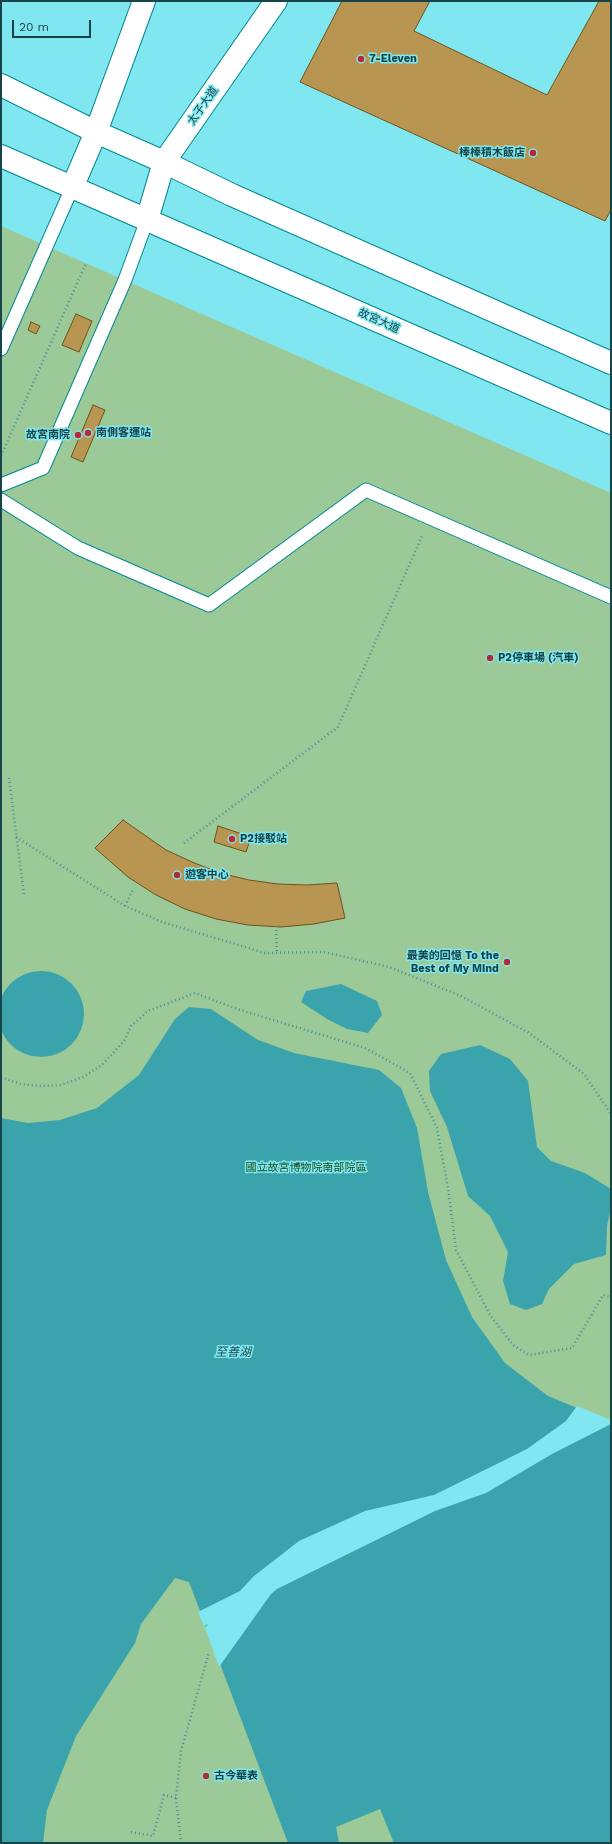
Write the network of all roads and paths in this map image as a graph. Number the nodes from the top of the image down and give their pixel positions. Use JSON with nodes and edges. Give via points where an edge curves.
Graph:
{"nodes":[{"id":1,"x":144,"y":1,"type":"edge"},
{"id":2,"x":276,"y":1,"type":"edge"},
{"id":3,"x":1,"y":85,"type":"edge"},
{"id":4,"x":96,"y":132,"type":"junction"},
{"id":5,"x":1,"y":156,"type":"edge"},
{"id":6,"x":164,"y":162,"type":"junction"},
{"id":7,"x":72,"y":188,"type":"junction"},
{"id":8,"x":147,"y":220,"type":"junction"},
{"id":9,"x":86,"y":263,"type":"dead end"},
{"id":10,"x":1,"y":349,"type":"edge"},
{"id":11,"x":611,"y":363,"type":"edge"},
{"id":12,"x":611,"y":423,"type":"edge"},
{"id":13,"x":1,"y":456,"type":"edge"},
{"id":14,"x":1,"y":485,"type":"edge"},
{"id":15,"x":1,"y":500,"type":"edge"},
{"id":16,"x":430,"y":518,"type":"junction"},
{"id":17,"x":611,"y":597,"type":"edge"},
{"id":18,"x":9,"y":778,"type":"dead end"},
{"id":19,"x":16,"y":838,"type":"junction"},
{"id":20,"x":184,"y":843,"type":"dead end"},
{"id":21,"x":134,"y":888,"type":"dead end"},
{"id":22,"x":24,"y":895,"type":"dead end"},
{"id":23,"x":125,"y":906,"type":"junction"},
{"id":24,"x":276,"y":926,"type":"dead end"},
{"id":25,"x":277,"y":953,"type":"junction"},
{"id":26,"x":1,"y":1077,"type":"edge"},
{"id":27,"x":611,"y":1114,"type":"edge"},
{"id":28,"x":611,"y":1297,"type":"edge"},
{"id":29,"x":209,"y":1652,"type":"dead end"},
{"id":30,"x":176,"y":1798,"type":"junction"},
{"id":31,"x":131,"y":1832,"type":"dead end"},
{"id":32,"x":181,"y":1843,"type":"edge"}],
"edges":[{"from":1,"to":4,"type":"street"},
{"from":2,"to":6,"type":"street","name":"太子大道"},
{"from":3,"to":4,"type":"street"},
{"from":4,"to":6,"type":"street"},
{"from":4,"to":7,"type":"street"},
{"from":5,"to":7,"type":"street","name":"故宮大道"},
{"from":6,"to":8,"type":"street","name":"太子大道"},
{"from":6,"to":11,"type":"street","via":[[232,196]]},
{"from":7,"to":8,"type":"street","name":"故宮大道"},
{"from":7,"to":10,"type":"lane"},
{"from":8,"to":12,"type":"street","name":"故宮大道"},
{"from":8,"to":14,"type":"lane","via":[[125,280],[43,468]]},
{"from":9,"to":13,"type":"path"},
{"from":15,"to":16,"type":"lane","via":[[78,548],[209,605],[366,490]]},
{"from":16,"to":17,"type":"lane"},
{"from":16,"to":20,"type":"path","via":[[338,727]]},
{"from":18,"to":19,"type":"path"},
{"from":19,"to":22,"type":"path"},
{"from":19,"to":23,"type":"path"},
{"from":21,"to":23,"type":"path"},
{"from":23,"to":25,"type":"path","via":[[170,924],[265,953]]},
{"from":24,"to":25,"type":"path"},
{"from":25,"to":27,"type":"path","via":[[324,952],[389,967],[461,996],[528,1033],[584,1074]]},
{"from":26,"to":28,"type":"path","via":[[21,1084],[41,1086],[83,1078],[102,1065],[124,1041],[131,1026],[148,1011],[195,993],[237,1009],[365,1048],[410,1073],[437,1128],[456,1250],[490,1315],[513,1345],[529,1356],[572,1348],[603,1295]]},
{"from":29,"to":30,"type":"path","via":[[181,1751]]},
{"from":30,"to":31,"type":"path","via":[[164,1795],[153,1836]]},
{"from":30,"to":32,"type":"path"}]}
